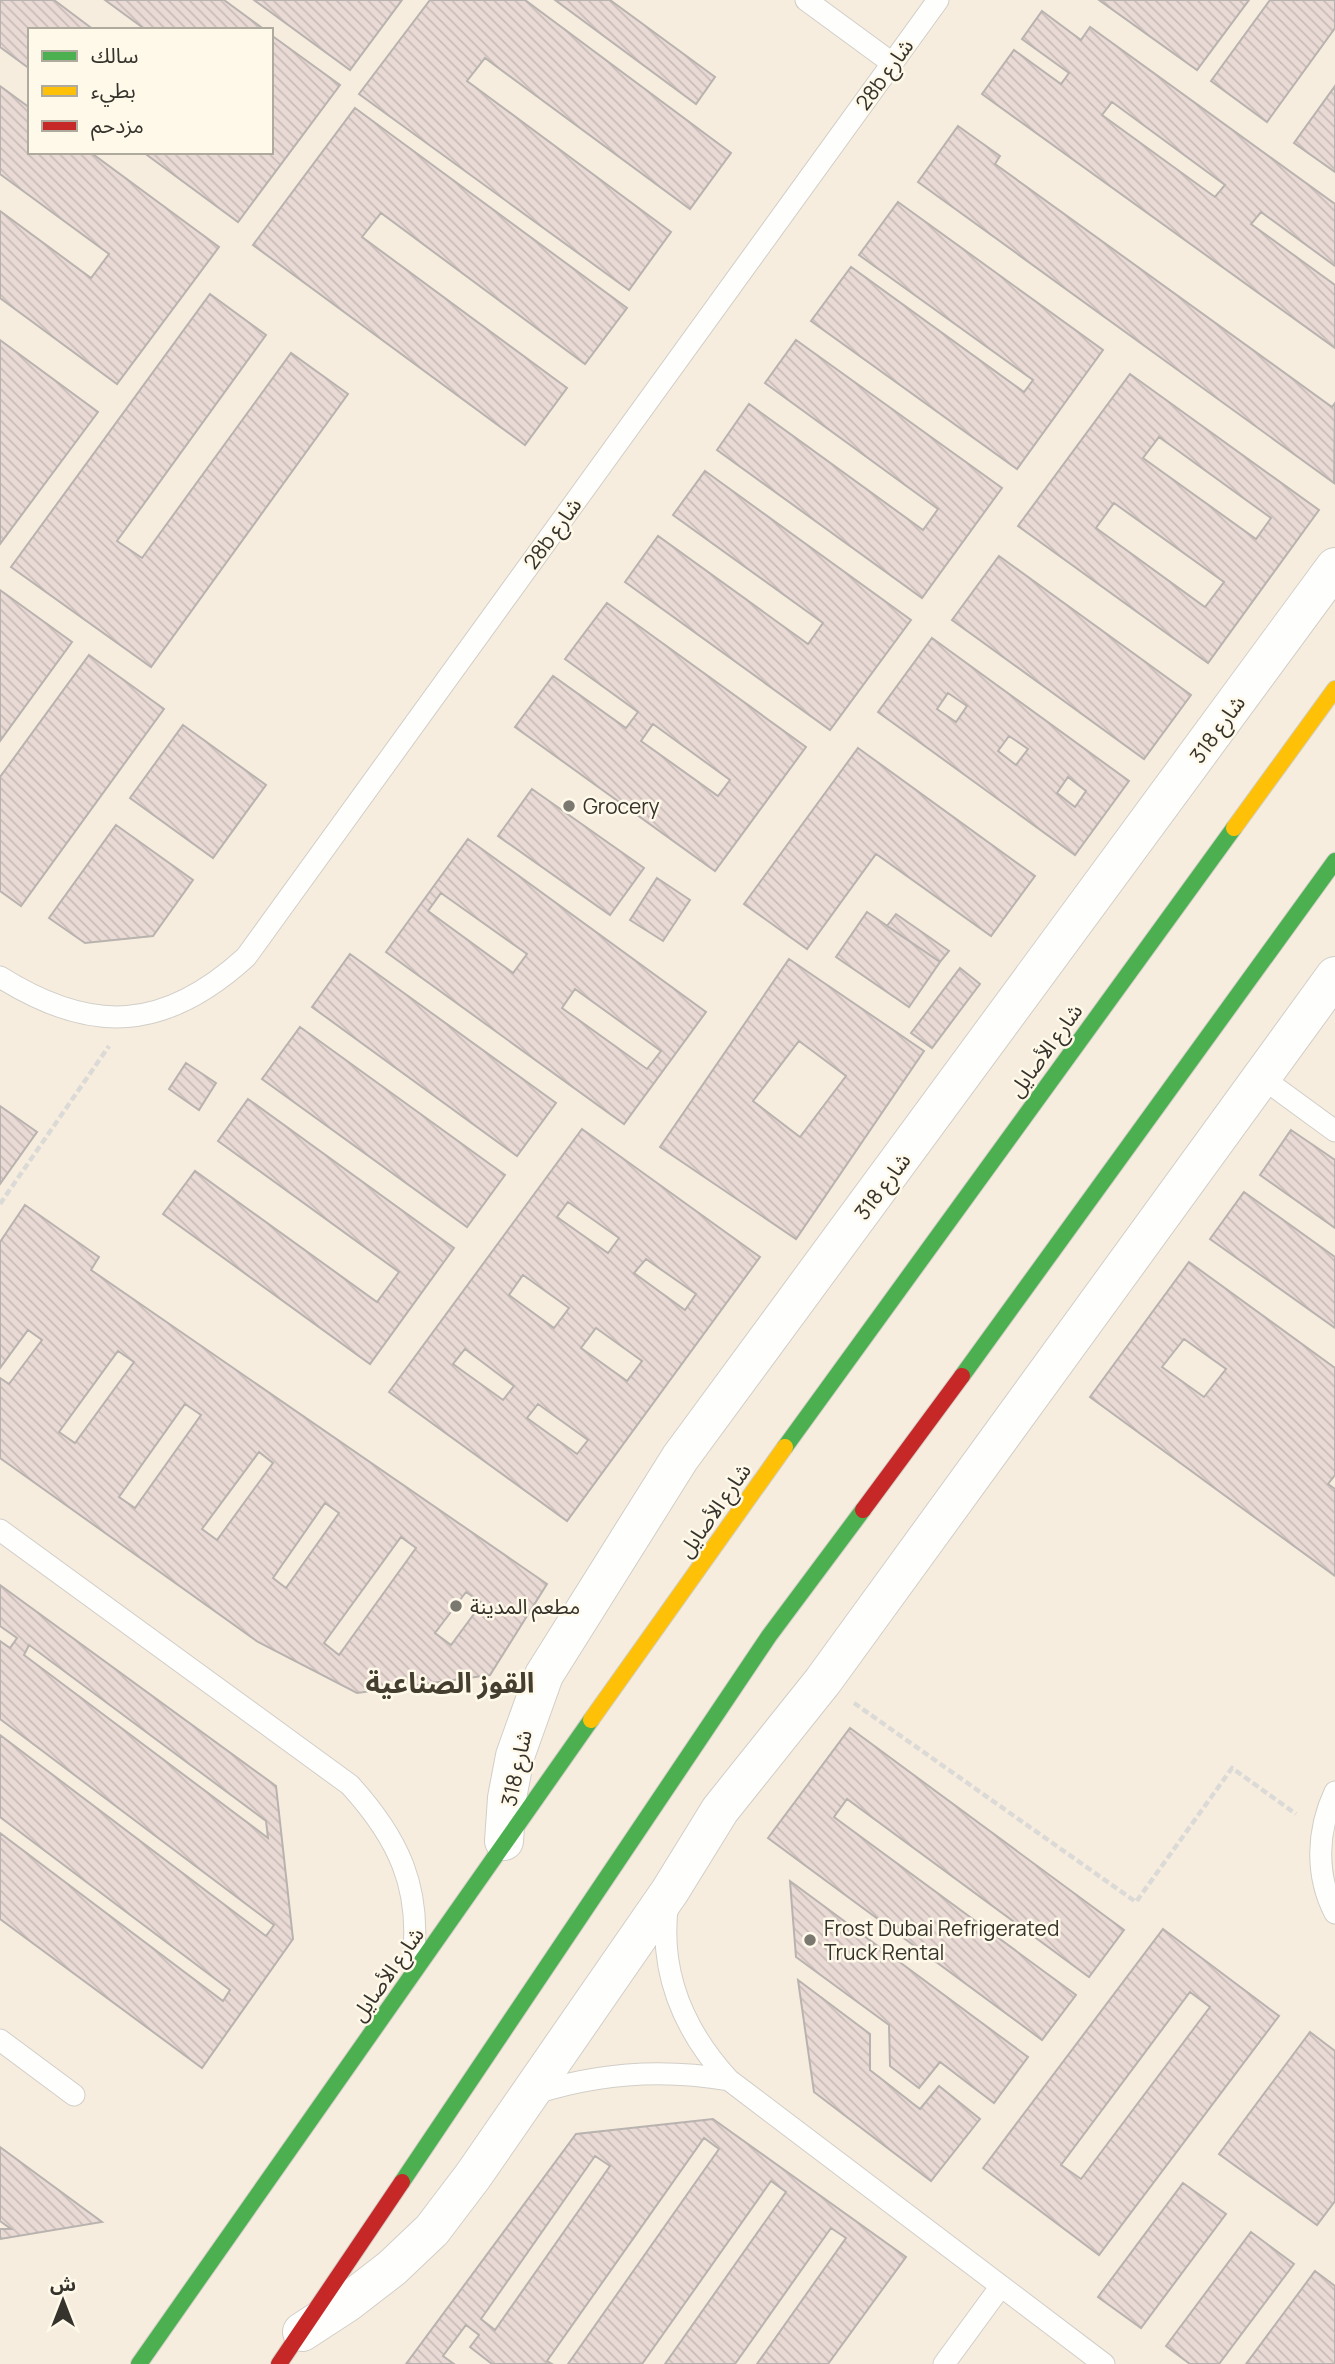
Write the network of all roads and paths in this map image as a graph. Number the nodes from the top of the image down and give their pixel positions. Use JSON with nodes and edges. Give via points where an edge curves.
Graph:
{"nodes":[{"id":1,"x":806,"y":0,"type":"edge"},
{"id":2,"x":938,"y":0,"type":"edge"},
{"id":3,"x":892,"y":63,"type":"junction"},
{"id":4,"x":1335,"y":567,"type":"edge"},
{"id":5,"x":1335,"y":689,"type":"edge"},
{"id":6,"x":1335,"y":861,"type":"edge"},
{"id":7,"x":1335,"y":976,"type":"edge"},
{"id":8,"x":0,"y":977,"type":"edge"},
{"id":9,"x":128,"y":1018,"type":"junction"},
{"id":10,"x":1261,"y":1077,"type":"junction"},
{"id":11,"x":1335,"y":1131,"type":"edge"},
{"id":12,"x":0,"y":1204,"type":"edge"},
{"id":13,"x":0,"y":1530,"type":"edge"},
{"id":14,"x":823,"y":1681,"type":"junction"},
{"id":15,"x":1335,"y":1792,"type":"edge"},
{"id":16,"x":1320,"y":1831,"type":"junction"},
{"id":17,"x":504,"y":1841,"type":"junction"},
{"id":18,"x":670,"y":1891,"type":"junction"},
{"id":19,"x":1335,"y":1913,"type":"edge"},
{"id":20,"x":411,"y":1977,"type":"junction"},
{"id":21,"x":0,"y":2040,"type":"edge"},
{"id":22,"x":729,"y":2080,"type":"junction"},
{"id":23,"x":533,"y":2094,"type":"junction"},
{"id":24,"x":74,"y":2095,"type":"dead end"},
{"id":25,"x":1002,"y":2286,"type":"junction"},
{"id":26,"x":302,"y":2332,"type":"junction"},
{"id":27,"x":144,"y":2361,"type":"edge"},
{"id":28,"x":279,"y":2364,"type":"edge"},
{"id":29,"x":944,"y":2364,"type":"edge"},
{"id":30,"x":1104,"y":2364,"type":"edge"}],
"edges":[{"from":1,"to":3,"type":"lane"},
{"from":2,"to":3,"type":"lane","name":"28b شارع"},
{"from":3,"to":9,"type":"lane","name":"28b شارع","via":[[246,957],[181,1003]]},
{"from":4,"to":17,"type":"street","name":"شارع 318","via":[[863,1213],[746,1364],[666,1479],[544,1675],[515,1756]]},
{"from":5,"to":17,"type":"main road","name":"شارع الأصايل","via":[[922,1255]]},
{"from":6,"to":26,"type":"main road","via":[[769,1636]]},
{"from":7,"to":10,"type":"street"},
{"from":8,"to":9,"type":"lane","via":[[57,1006]]},
{"from":9,"to":12,"type":"path"},
{"from":10,"to":11,"type":"lane"},
{"from":10,"to":14,"type":"street"},
{"from":13,"to":20,"type":"lane","via":[[357,1793],[379,1816],[400,1853],[412,1893],[416,1935]]},
{"from":14,"to":16,"type":"path","via":[[1136,1902],[1232,1768]]},
{"from":14,"to":18,"type":"street","via":[[720,1810]]},
{"from":15,"to":16,"type":"lane"},
{"from":16,"to":19,"type":"lane","via":[[1324,1882]]},
{"from":17,"to":20,"type":"main road","name":"شارع الأصايل"},
{"from":18,"to":22,"type":"lane","via":[[666,1942],[675,1993],[696,2040]]},
{"from":18,"to":23,"type":"street"},
{"from":20,"to":27,"type":"main road","name":"شارع الأصايل"},
{"from":21,"to":24,"type":"lane"},
{"from":22,"to":23,"type":"lane","via":[[672,2073],[615,2074]]},
{"from":22,"to":25,"type":"lane"},
{"from":23,"to":26,"type":"street","via":[[432,2230],[392,2268]]},
{"from":25,"to":29,"type":"lane"},
{"from":25,"to":30,"type":"lane"},
{"from":26,"to":28,"type":"main road"}]}
